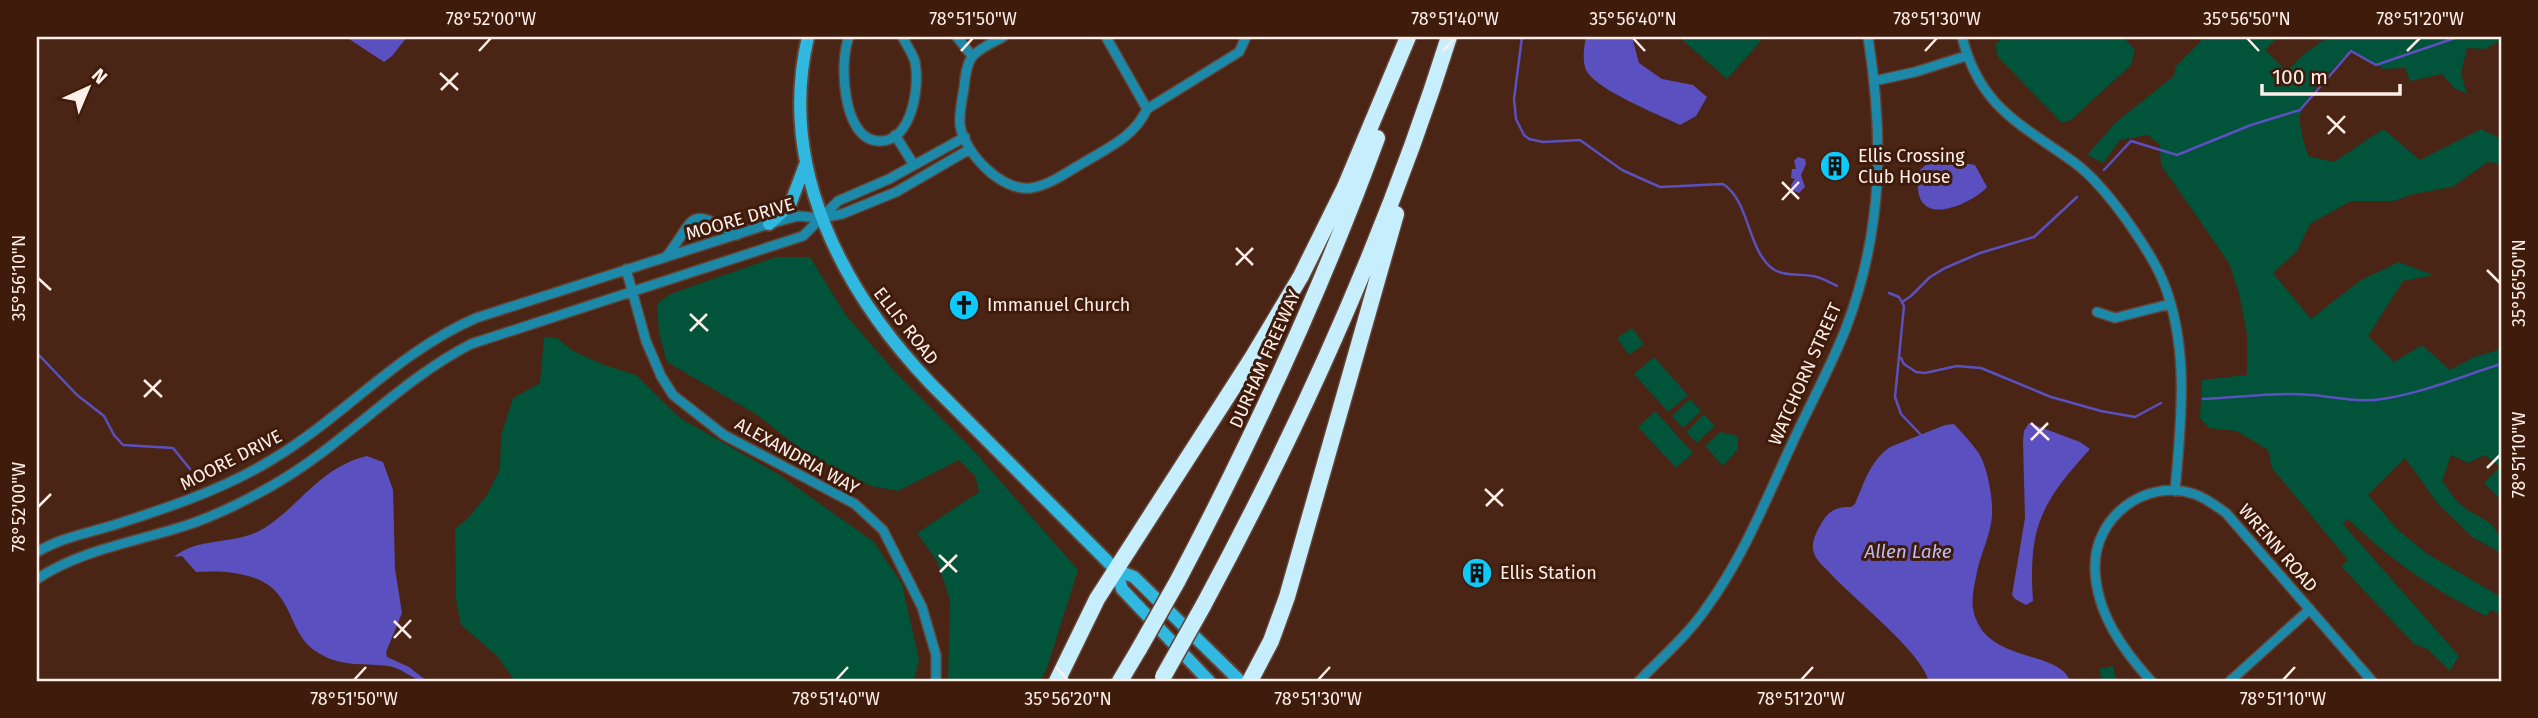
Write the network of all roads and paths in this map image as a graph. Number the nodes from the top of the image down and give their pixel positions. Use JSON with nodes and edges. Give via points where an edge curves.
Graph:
{"nodes":[{"id":1,"x":808,"y":37,"type":"edge"},
{"id":2,"x":849,"y":37,"type":"edge"},
{"id":3,"x":905,"y":37,"type":"edge"},
{"id":4,"x":957,"y":37,"type":"edge"},
{"id":5,"x":1003,"y":37,"type":"edge"},
{"id":6,"x":1106,"y":37,"type":"edge"},
{"id":7,"x":1246,"y":37,"type":"edge"},
{"id":8,"x":1410,"y":37,"type":"edge"},
{"id":9,"x":1449,"y":37,"type":"edge"},
{"id":10,"x":1868,"y":37,"type":"edge"},
{"id":11,"x":1962,"y":37,"type":"edge"},
{"id":12,"x":972,"y":56,"type":"junction"},
{"id":13,"x":1966,"y":56,"type":"junction"},
{"id":14,"x":1874,"y":81,"type":"junction"},
{"id":15,"x":1429,"y":95,"type":"junction"},
{"id":16,"x":1147,"y":109,"type":"junction"},
{"id":17,"x":895,"y":135,"type":"junction"},
{"id":18,"x":965,"y":137,"type":"junction"},
{"id":19,"x":970,"y":149,"type":"junction"},
{"id":20,"x":805,"y":165,"type":"junction"},
{"id":21,"x":914,"y":165,"type":"junction"},
{"id":22,"x":821,"y":218,"type":"junction"},
{"id":23,"x":769,"y":224,"type":"junction"},
{"id":24,"x":737,"y":235,"type":"junction"},
{"id":25,"x":666,"y":257,"type":"junction"},
{"id":26,"x":626,"y":269,"type":"junction"},
{"id":27,"x":633,"y":293,"type":"junction"},
{"id":28,"x":2170,"y":304,"type":"junction"},
{"id":29,"x":2097,"y":312,"type":"dead end"},
{"id":30,"x":2175,"y":491,"type":"junction"},
{"id":31,"x":37,"y":552,"type":"edge"},
{"id":32,"x":1116,"y":570,"type":"junction"},
{"id":33,"x":37,"y":579,"type":"edge"},
{"id":34,"x":2310,"y":609,"type":"junction"},
{"id":35,"x":1162,"y":679,"type":"edge"},
{"id":36,"x":936,"y":681,"type":"edge"},
{"id":37,"x":1057,"y":681,"type":"edge"},
{"id":38,"x":1119,"y":681,"type":"edge"},
{"id":39,"x":1209,"y":681,"type":"edge"},
{"id":40,"x":1240,"y":681,"type":"edge"},
{"id":41,"x":1250,"y":681,"type":"edge"},
{"id":42,"x":1639,"y":681,"type":"edge"},
{"id":43,"x":2151,"y":681,"type":"edge"},
{"id":44,"x":2230,"y":681,"type":"edge"},
{"id":45,"x":2372,"y":681,"type":"edge"}],
"edges":[{"from":1,"to":20,"type":"main road","name":"ELLIS ROAD","via":[[800,103]]},
{"from":2,"to":17,"type":"street","via":[[844,76],[850,113],[868,139],[882,141]]},
{"from":3,"to":17,"type":"street","via":[[916,65],[914,104],[906,124]]},
{"from":4,"to":12,"type":"street"},
{"from":5,"to":12,"type":"street"},
{"from":6,"to":16,"type":"street"},
{"from":7,"to":16,"type":"street","via":[[1239,52]]},
{"from":8,"to":32,"type":"highway","via":[[1301,276]]},
{"from":8,"to":38,"type":"highway","name":"DURHAM FREEWAY","bridge":true,"via":[[1362,178],[1305,318],[1243,454]]},
{"from":9,"to":15,"type":"highway"},
{"from":10,"to":14,"type":"street","name":"WATCHORN STREET"},
{"from":11,"to":13,"type":"street"},
{"from":12,"to":18,"type":"street","via":[[960,116]]},
{"from":13,"to":14,"type":"street"},
{"from":13,"to":28,"type":"street","via":[[2001,110],[2077,165],[2122,214],[2147,250]]},
{"from":14,"to":42,"type":"street","name":"WATCHORN STREET","via":[[1880,153],[1876,201],[1863,278],[1845,330],[1721,587],[1688,631]]},
{"from":15,"to":35,"type":"highway","bridge":true,"via":[[1337,332],[1274,469]]},
{"from":15,"to":41,"type":"highway","via":[[1287,597]]},
{"from":16,"to":19,"type":"street","via":[[1128,136],[1048,183],[1029,188],[996,176]]},
{"from":17,"to":21,"type":"street"},
{"from":18,"to":19,"type":"street"},
{"from":18,"to":21,"type":"street"},
{"from":19,"to":22,"type":"street","via":[[896,192]]},
{"from":20,"to":22,"type":"main road","name":"ELLIS ROAD"},
{"from":20,"to":23,"type":"main road","via":[[790,205]]},
{"from":21,"to":22,"type":"street","via":[[838,201]]},
{"from":22,"to":23,"type":"street","name":"MOORE DRIVE","via":[[798,216]]},
{"from":22,"to":27,"type":"street","name":"MOORE DRIVE","via":[[803,236]]},
{"from":22,"to":32,"type":"main road","name":"ELLIS ROAD","via":[[851,281],[891,341]]},
{"from":23,"to":24,"type":"street","name":"MOORE DRIVE"},
{"from":24,"to":25,"type":"street","name":"MOORE DRIVE"},
{"from":24,"to":25,"type":"street","via":[[708,219],[695,219]]},
{"from":25,"to":26,"type":"street","name":"MOORE DRIVE"},
{"from":26,"to":27,"type":"street","name":"ALEXANDRIA WAY"},
{"from":26,"to":31,"type":"street","name":"MOORE DRIVE","via":[[447,330],[262,466],[183,502],[72,536]]},
{"from":27,"to":33,"type":"street","name":"MOORE DRIVE","via":[[471,344],[439,362],[324,452],[268,488],[194,523],[69,561]]},
{"from":27,"to":36,"type":"street","name":"ALEXANDRIA WAY","via":[[646,341],[673,395],[724,435],[855,504],[883,530],[922,607],[936,655]]},
{"from":28,"to":29,"type":"street","via":[[2115,318]]},
{"from":28,"to":30,"type":"street","via":[[2181,383]]},
{"from":30,"to":34,"type":"street","name":"WRENN ROAD","via":[[2211,501],[2226,513]]},
{"from":30,"to":43,"type":"street","name":"WRENN ROAD","via":[[2150,492],[2120,510],[2099,539],[2095,567],[2105,616],[2130,658]]},
{"from":32,"to":37,"type":"highway"},
{"from":32,"to":39,"type":"main road","name":"ELLIS ROAD","via":[[1122,589]]},
{"from":32,"to":40,"type":"main road","name":"ELLIS ROAD","via":[[1134,577]]},
{"from":34,"to":44,"type":"street"},
{"from":34,"to":45,"type":"street","name":"WRENN ROAD"}]}
